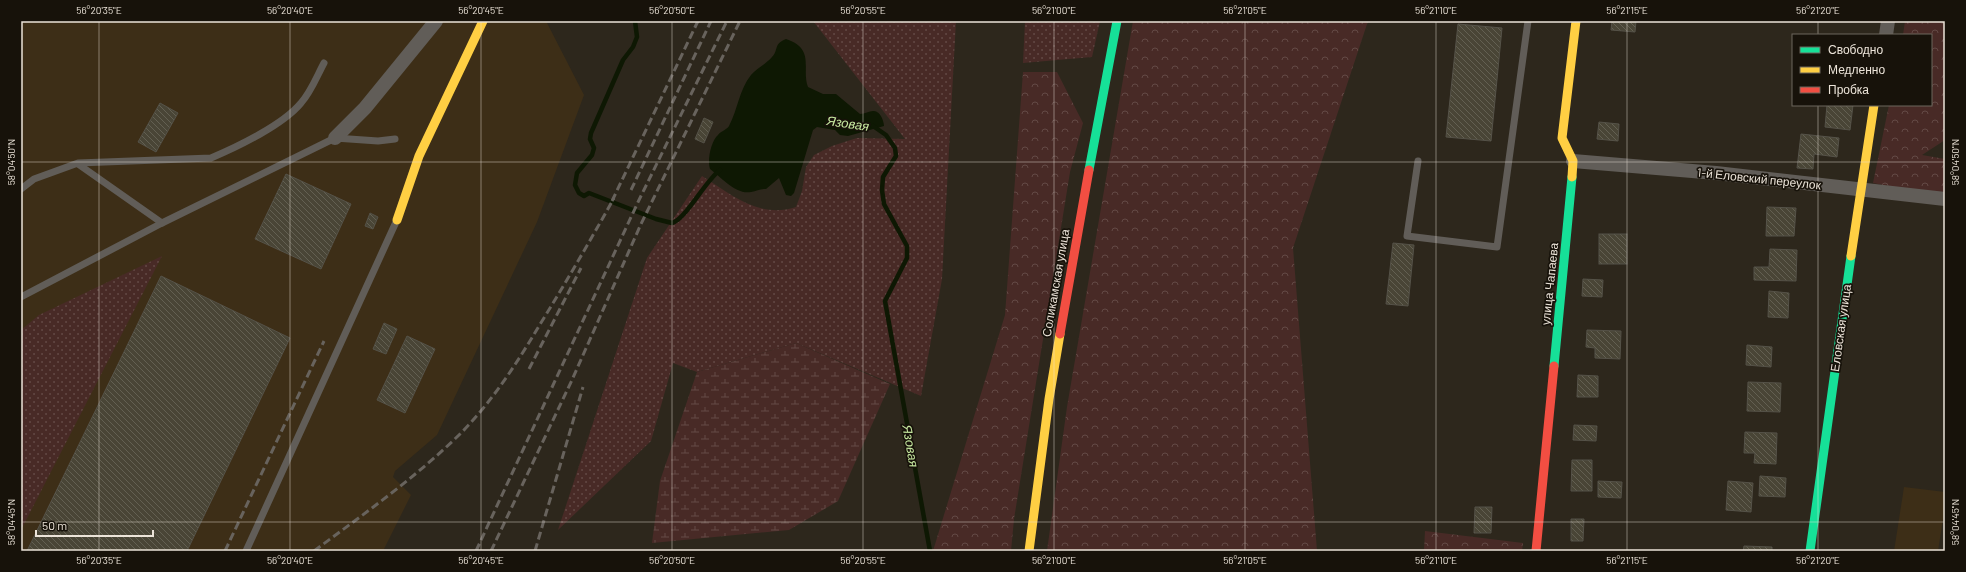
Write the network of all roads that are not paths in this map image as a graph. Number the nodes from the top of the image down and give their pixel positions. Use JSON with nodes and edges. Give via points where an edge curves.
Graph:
{"nodes":[{"id":1,"x":436,"y":21,"type":"edge"},
{"id":2,"x":483,"y":21,"type":"edge"},
{"id":3,"x":1117,"y":21,"type":"edge"},
{"id":4,"x":1528,"y":21,"type":"edge"},
{"id":5,"x":1576,"y":21,"type":"edge"},
{"id":6,"x":1888,"y":21,"type":"edge"},
{"id":7,"x":1886,"y":34,"type":"edge"},
{"id":8,"x":324,"y":63,"type":"dead end"},
{"id":9,"x":1874,"y":106,"type":"edge"},
{"id":10,"x":335,"y":138,"type":"junction"},
{"id":11,"x":395,"y":139,"type":"dead end"},
{"id":12,"x":1418,"y":161,"type":"dead end"},
{"id":13,"x":1573,"y":161,"type":"junction"},
{"id":14,"x":78,"y":164,"type":"junction"},
{"id":15,"x":21,"y":189,"type":"edge"},
{"id":16,"x":1860,"y":190,"type":"junction"},
{"id":17,"x":1945,"y":199,"type":"edge"},
{"id":18,"x":397,"y":220,"type":"joint"},
{"id":19,"x":162,"y":223,"type":"junction"},
{"id":20,"x":21,"y":297,"type":"edge"},
{"id":21,"x":246,"y":551,"type":"edge"},
{"id":22,"x":1029,"y":551,"type":"edge"},
{"id":23,"x":1536,"y":551,"type":"edge"},
{"id":24,"x":1810,"y":551,"type":"edge"}],
"edges":[{"from":1,"to":10,"type":"street","via":[[365,108]]},
{"from":2,"to":18,"type":"street","via":[[419,156]]},
{"from":3,"to":22,"type":"street","name":"Соликамская улица","via":[[1073,254]]},
{"from":4,"to":12,"type":"lane","via":[[1497,246],[1408,236]]},
{"from":5,"to":13,"type":"street","via":[[1562,138]]},
{"from":6,"to":7,"type":"street"},
{"from":8,"to":14,"type":"lane","via":[[301,104],[278,122],[211,158]]},
{"from":9,"to":16,"type":"street","name":"Еловская улица"},
{"from":10,"to":11,"type":"lane","via":[[378,141]]},
{"from":10,"to":19,"type":"lane"},
{"from":13,"to":16,"type":"street","name":"1-й Еловский переулок","via":[[1716,173]]},
{"from":13,"to":23,"type":"street","name":"улица Чапаева"},
{"from":14,"to":15,"type":"lane","via":[[34,178]]},
{"from":14,"to":19,"type":"lane"},
{"from":16,"to":17,"type":"street","name":"1-й Еловский переулок"},
{"from":16,"to":24,"type":"street","name":"Еловская улица"},
{"from":18,"to":21,"type":"lane"},
{"from":19,"to":20,"type":"lane"}]}
